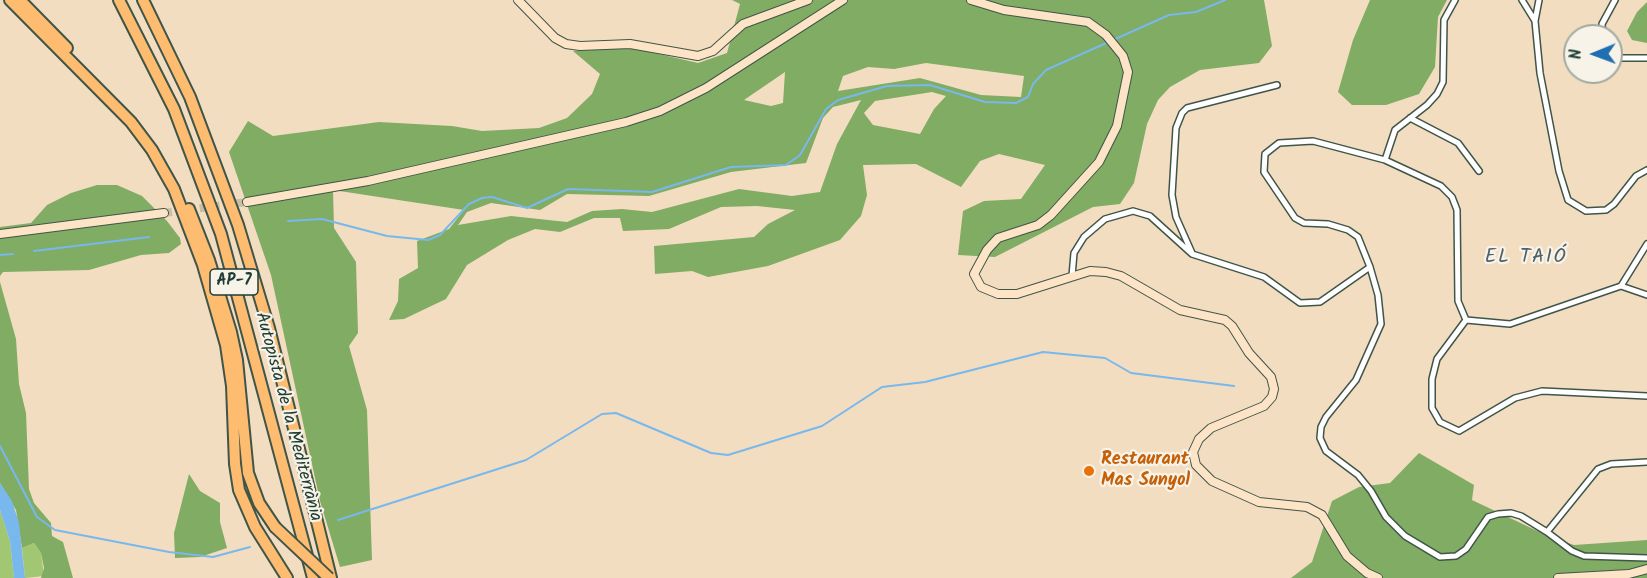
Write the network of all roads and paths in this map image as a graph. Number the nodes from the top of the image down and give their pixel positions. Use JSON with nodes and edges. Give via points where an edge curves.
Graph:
{"nodes":[{"id":1,"x":10,"y":0,"type":"edge"},
{"id":2,"x":20,"y":0,"type":"edge"},
{"id":3,"x":119,"y":0,"type":"edge"},
{"id":4,"x":143,"y":0,"type":"edge"},
{"id":5,"x":518,"y":0,"type":"edge"},
{"id":6,"x":808,"y":0,"type":"edge"},
{"id":7,"x":843,"y":0,"type":"edge"},
{"id":8,"x":971,"y":0,"type":"edge"},
{"id":9,"x":1455,"y":0,"type":"edge"},
{"id":10,"x":1521,"y":0,"type":"edge"},
{"id":11,"x":1539,"y":0,"type":"edge"},
{"id":12,"x":1615,"y":0,"type":"edge"},
{"id":13,"x":1535,"y":21,"type":"junction"},
{"id":14,"x":1602,"y":24,"type":"edge"},
{"id":15,"x":1623,"y":58,"type":"edge"},
{"id":16,"x":1647,"y":58,"type":"edge"},
{"id":17,"x":1277,"y":85,"type":"dead end"},
{"id":18,"x":1410,"y":118,"type":"junction"},
{"id":19,"x":1385,"y":160,"type":"junction"},
{"id":20,"x":1647,"y":170,"type":"edge"},
{"id":21,"x":1479,"y":171,"type":"dead end"},
{"id":22,"x":248,"y":202,"type":"tunnel mouth"},
{"id":23,"x":164,"y":213,"type":"tunnel mouth"},
{"id":24,"x":0,"y":234,"type":"edge"},
{"id":25,"x":1647,"y":244,"type":"edge"},
{"id":26,"x":1192,"y":254,"type":"junction"},
{"id":27,"x":1370,"y":267,"type":"junction"},
{"id":28,"x":1072,"y":276,"type":"junction"},
{"id":29,"x":1621,"y":286,"type":"junction"},
{"id":30,"x":1647,"y":295,"type":"edge"},
{"id":31,"x":1466,"y":320,"type":"junction"},
{"id":32,"x":1647,"y":396,"type":"edge"},
{"id":33,"x":1647,"y":462,"type":"edge"},
{"id":34,"x":1547,"y":532,"type":"junction"},
{"id":35,"x":1647,"y":558,"type":"edge"},
{"id":36,"x":1647,"y":569,"type":"edge"},
{"id":37,"x":287,"y":578,"type":"edge"},
{"id":38,"x":313,"y":578,"type":"edge"},
{"id":39,"x":330,"y":578,"type":"edge"},
{"id":40,"x":1378,"y":578,"type":"edge"},
{"id":41,"x":1557,"y":578,"type":"edge"}],
"edges":[{"from":1,"to":37,"type":"highway","via":[[131,122],[174,189],[203,265],[226,345],[239,490],[252,522]]},
{"from":2,"to":39,"type":"highway","bridge":true,"via":[[132,112],[174,175],[202,240],[226,314],[237,360],[248,473],[259,503],[275,527]]},
{"from":3,"to":38,"type":"highway","name":"Autopista de la Mediterrània","number":"AP-7","via":[[170,100],[221,234]]},
{"from":4,"to":39,"type":"highway","name":"Autopista de la Mediterrània","number":"AP-7","via":[[194,106],[241,235],[269,328]]},
{"from":5,"to":6,"type":"street","via":[[555,38],[566,44],[630,44],[698,56],[713,51],[743,24]]},
{"from":7,"to":22,"type":"street","via":[[713,84],[636,119],[368,181]]},
{"from":8,"to":28,"type":"street","via":[[1004,10],[1088,22],[1106,35],[1122,55],[1128,72],[1125,94],[1112,141],[1099,162],[1038,225],[998,238],[979,260],[974,274],[981,287],[998,294],[1034,290]]},
{"from":9,"to":18,"type":"street","via":[[1444,20],[1443,82],[1437,94]]},
{"from":10,"to":13,"type":"street"},
{"from":11,"to":13,"type":"street"},
{"from":12,"to":14,"type":"street"},
{"from":13,"to":20,"type":"street","via":[[1540,73],[1568,200],[1586,211],[1606,210],[1636,176]]},
{"from":15,"to":16,"type":"street"},
{"from":17,"to":26,"type":"street","via":[[1187,108],[1178,119],[1172,195]]},
{"from":18,"to":19,"type":"street","via":[[1395,130]]},
{"from":18,"to":21,"type":"street","via":[[1458,143]]},
{"from":19,"to":27,"type":"street","via":[[1324,142],[1304,141],[1279,144],[1265,154],[1263,163],[1273,187],[1299,221],[1348,230],[1358,237]]},
{"from":19,"to":31,"type":"street","via":[[1441,186],[1452,197],[1457,210],[1458,301]]},
{"from":23,"to":24,"type":"street"},
{"from":25,"to":29,"type":"street"},
{"from":26,"to":27,"type":"street","via":[[1264,277],[1300,303],[1320,302]]},
{"from":26,"to":28,"type":"street","via":[[1150,216],[1126,212],[1105,219],[1084,237],[1074,253]]},
{"from":27,"to":34,"type":"street","via":[[1381,324],[1356,380],[1326,417],[1320,438],[1326,451],[1358,476],[1405,537],[1440,557],[1456,556],[1466,549],[1488,517],[1498,514],[1521,516]]},
{"from":28,"to":40,"type":"street","via":[[1090,271],[1121,276],[1180,310],[1218,318],[1232,326],[1249,353],[1271,376],[1272,397],[1264,406],[1211,428],[1198,439],[1193,452],[1196,465],[1212,481],[1259,502],[1307,507],[1322,515],[1347,556]]},
{"from":29,"to":30,"type":"street"},
{"from":29,"to":31,"type":"street","via":[[1510,324]]},
{"from":31,"to":32,"type":"street","via":[[1437,359],[1432,379],[1432,408],[1440,423],[1454,431],[1465,429],[1515,398],[1542,391]]},
{"from":33,"to":34,"type":"street","via":[[1611,464],[1598,469]]},
{"from":34,"to":35,"type":"street","via":[[1584,556]]},
{"from":36,"to":41,"type":"street","via":[[1629,574]]}]}
